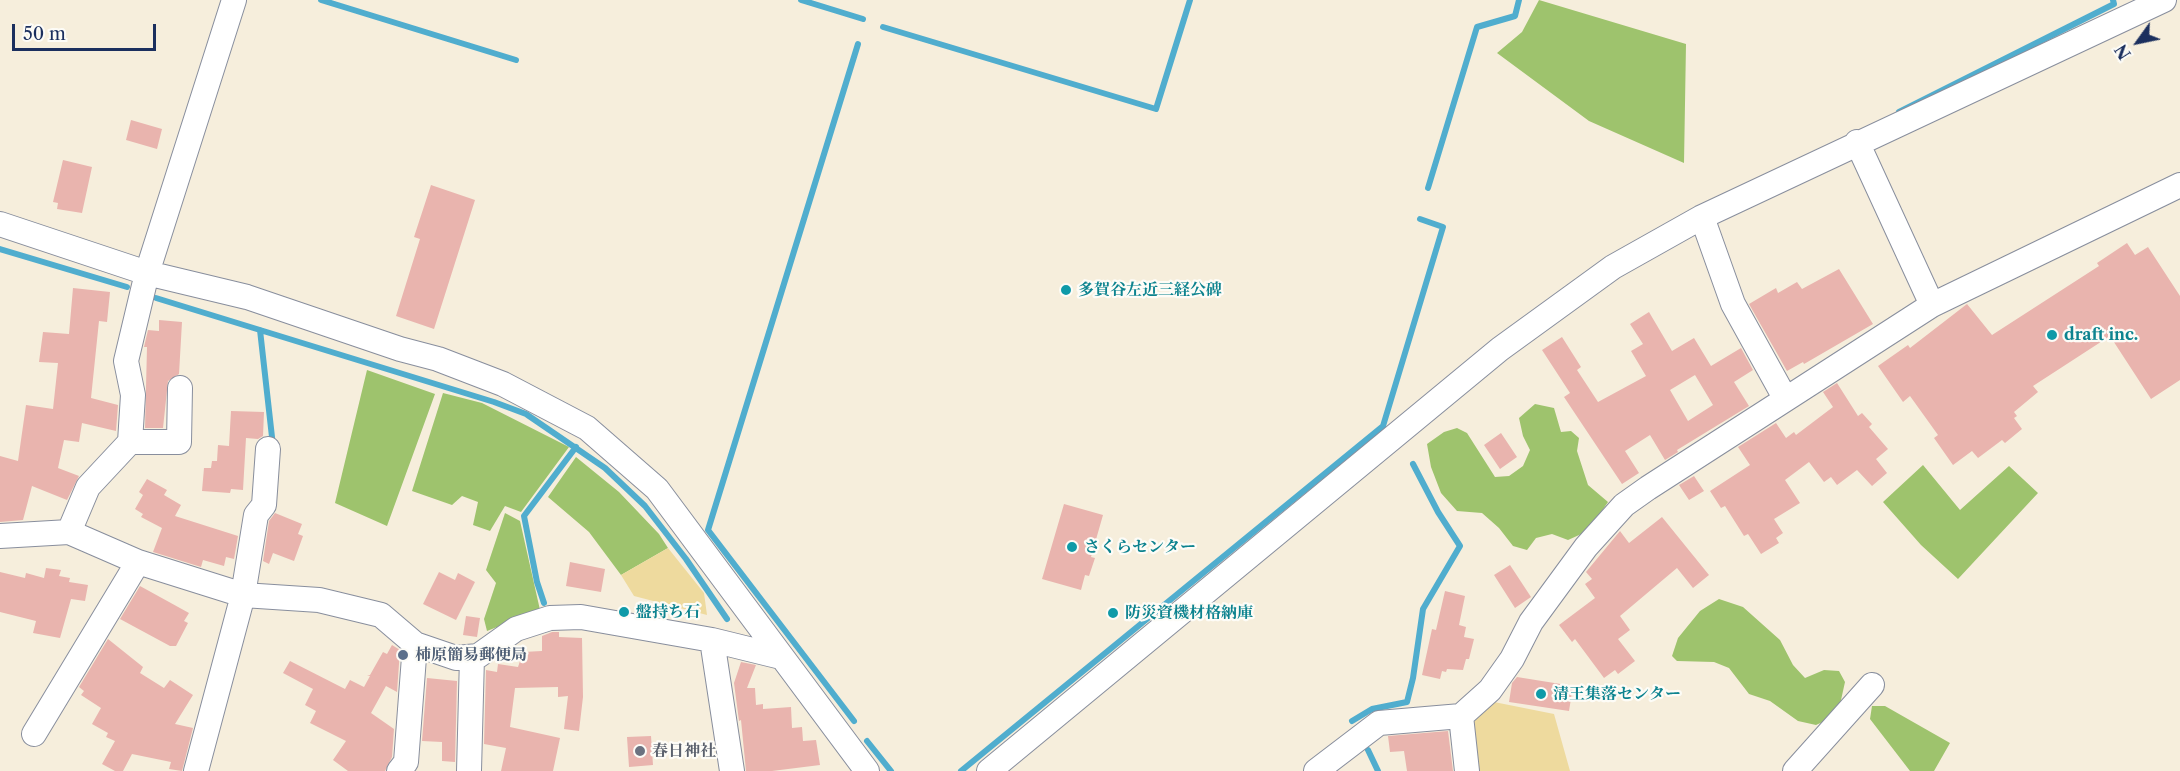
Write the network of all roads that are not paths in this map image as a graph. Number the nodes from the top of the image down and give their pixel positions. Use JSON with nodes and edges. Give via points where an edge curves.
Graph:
{"nodes":[{"id":1,"x":234,"y":0,"type":"edge"},
{"id":2,"x":2164,"y":0,"type":"edge"},
{"id":3,"x":1857,"y":142,"type":"junction"},
{"id":4,"x":2180,"y":185,"type":"edge"},
{"id":5,"x":1702,"y":217,"type":"junction"},
{"id":6,"x":0,"y":224,"type":"edge"},
{"id":7,"x":147,"y":273,"type":"junction"},
{"id":8,"x":1932,"y":305,"type":"junction"},
{"id":9,"x":180,"y":388,"type":"dead end"},
{"id":10,"x":1785,"y":398,"type":"junction"},
{"id":11,"x":130,"y":442,"type":"junction"},
{"id":12,"x":268,"y":450,"type":"dead end"},
{"id":13,"x":69,"y":532,"type":"junction"},
{"id":14,"x":0,"y":536,"type":"edge"},
{"id":15,"x":138,"y":562,"type":"junction"},
{"id":16,"x":243,"y":595,"type":"junction"},
{"id":17,"x":712,"y":640,"type":"junction"},
{"id":18,"x":416,"y":644,"type":"junction"},
{"id":19,"x":472,"y":657,"type":"junction"},
{"id":20,"x":781,"y":657,"type":"junction"},
{"id":21,"x":1872,"y":685,"type":"dead end"},
{"id":22,"x":1461,"y":716,"type":"junction"},
{"id":23,"x":34,"y":734,"type":"dead end"},
{"id":24,"x":196,"y":771,"type":"edge"},
{"id":25,"x":399,"y":771,"type":"edge"},
{"id":26,"x":469,"y":771,"type":"edge"},
{"id":27,"x":732,"y":771,"type":"edge"},
{"id":28,"x":867,"y":771,"type":"edge"},
{"id":29,"x":989,"y":771,"type":"edge"},
{"id":30,"x":1316,"y":771,"type":"edge"},
{"id":31,"x":1467,"y":771,"type":"edge"},
{"id":32,"x":1795,"y":771,"type":"edge"}],
"edges":[{"from":1,"to":7,"type":"street"},
{"from":2,"to":3,"type":"street"},
{"from":3,"to":5,"type":"street"},
{"from":3,"to":8,"type":"street"},
{"from":4,"to":8,"type":"street"},
{"from":5,"to":10,"type":"street","via":[[1733,304]]},
{"from":5,"to":29,"type":"street","via":[[1613,267],[1500,349]]},
{"from":6,"to":7,"type":"street"},
{"from":7,"to":11,"type":"street","via":[[126,361],[133,396]]},
{"from":7,"to":20,"type":"street","via":[[247,297],[438,359],[503,384],[587,428],[657,489]]},
{"from":8,"to":10,"type":"street"},
{"from":9,"to":11,"type":"street","via":[[179,442]]},
{"from":10,"to":22,"type":"street","via":[[1624,505],[1558,584],[1490,690]]},
{"from":11,"to":13,"type":"street","via":[[88,487]]},
{"from":12,"to":16,"type":"street","via":[[264,505],[256,515]]},
{"from":13,"to":14,"type":"street"},
{"from":13,"to":15,"type":"street"},
{"from":15,"to":16,"type":"street"},
{"from":15,"to":23,"type":"street"},
{"from":16,"to":18,"type":"street","via":[[319,600],[381,615]]},
{"from":16,"to":24,"type":"street"},
{"from":17,"to":19,"type":"street","via":[[581,617],[550,618],[511,631]]},
{"from":17,"to":20,"type":"street"},
{"from":17,"to":27,"type":"street"},
{"from":18,"to":19,"type":"street","via":[[456,658]]},
{"from":18,"to":25,"type":"street","via":[[406,762]]},
{"from":19,"to":26,"type":"street"},
{"from":20,"to":28,"type":"street"},
{"from":21,"to":32,"type":"street"},
{"from":22,"to":30,"type":"street","via":[[1379,723]]},
{"from":22,"to":31,"type":"street"}]}
